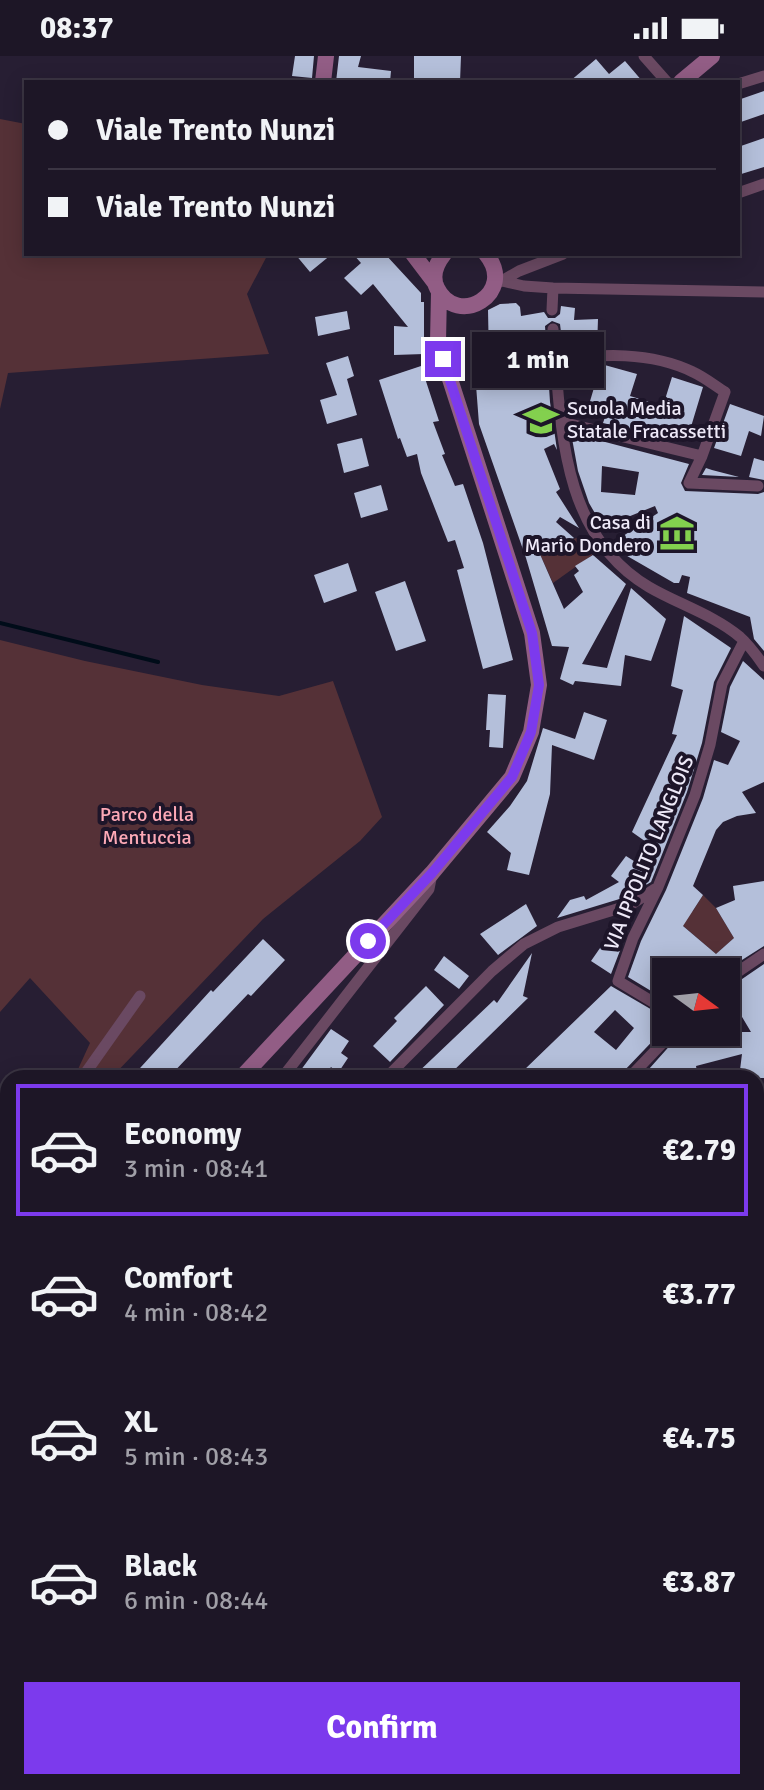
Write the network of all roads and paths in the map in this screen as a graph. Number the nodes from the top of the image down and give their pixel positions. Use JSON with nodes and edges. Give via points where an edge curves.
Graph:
{"nodes":[{"id":1,"x":326,"y":56,"type":"edge"},
{"id":2,"x":644,"y":56,"type":"edge"},
{"id":3,"x":712,"y":56,"type":"edge"},
{"id":4,"x":764,"y":76,"type":"edge"},
{"id":5,"x":323,"y":80,"type":"edge"},
{"id":6,"x":665,"y":80,"type":"edge"},
{"id":7,"x":683,"y":80,"type":"edge"},
{"id":8,"x":740,"y":83,"type":"edge"},
{"id":9,"x":764,"y":184,"type":"edge"},
{"id":10,"x":740,"y":192,"type":"edge"},
{"id":11,"x":415,"y":256,"type":"edge"},
{"id":12,"x":442,"y":256,"type":"edge"},
{"id":13,"x":487,"y":256,"type":"edge"},
{"id":14,"x":558,"y":256,"type":"edge"},
{"id":15,"x":498,"y":283,"type":"junction"},
{"id":16,"x":437,"y":288,"type":"junction"},
{"id":17,"x":553,"y":288,"type":"junction"},
{"id":18,"x":764,"y":292,"type":"edge"},
{"id":19,"x":455,"y":305,"type":"junction"},
{"id":20,"x":552,"y":310,"type":"dead end"},
{"id":21,"x":553,"y":329,"type":"dead end"},
{"id":22,"x":438,"y":342,"type":"junction"},
{"id":23,"x":556,"y":360,"type":"junction"},
{"id":24,"x":562,"y":422,"type":"junction"},
{"id":25,"x":702,"y":456,"type":"junction"},
{"id":26,"x":758,"y":486,"type":"dead end"},
{"id":27,"x":744,"y":641,"type":"junction"},
{"id":28,"x":764,"y":666,"type":"edge"},
{"id":29,"x":432,"y":873,"type":"junction"},
{"id":30,"x":658,"y":887,"type":"junction"},
{"id":31,"x":764,"y":954,"type":"edge"},
{"id":32,"x":740,"y":970,"type":"edge"},
{"id":33,"x":140,"y":996,"type":"dead end"},
{"id":34,"x":652,"y":1002,"type":"edge"},
{"id":35,"x":660,"y":1046,"type":"edge"},
{"id":36,"x":88,"y":1070,"type":"edge"},
{"id":37,"x":248,"y":1070,"type":"edge"},
{"id":38,"x":288,"y":1070,"type":"edge"},
{"id":39,"x":394,"y":1070,"type":"edge"},
{"id":40,"x":637,"y":1070,"type":"edge"}],
"edges":[{"from":1,"to":5,"type":"main road"},
{"from":2,"to":6,"type":"street"},
{"from":3,"to":7,"type":"main road"},
{"from":4,"to":8,"type":"street"},
{"from":9,"to":10,"type":"street"},
{"from":11,"to":16,"type":"main road"},
{"from":12,"to":16,"type":"main road"},
{"from":13,"to":15,"type":"main road"},
{"from":14,"to":15,"type":"street"},
{"from":15,"to":17,"type":"street"},
{"from":15,"to":19,"type":"main road","via":[[474,305]]},
{"from":16,"to":19,"type":"main road"},
{"from":16,"to":22,"type":"main road"},
{"from":17,"to":18,"type":"street"},
{"from":17,"to":20,"type":"street"},
{"from":19,"to":22,"type":"main road"},
{"from":21,"to":23,"type":"street"},
{"from":22,"to":29,"type":"main road","via":[[532,633],[539,685],[531,732],[512,777]]},
{"from":23,"to":24,"type":"street"},
{"from":23,"to":25,"type":"street","via":[[599,354],[654,359],[692,371],[725,392]]},
{"from":24,"to":25,"type":"street"},
{"from":24,"to":27,"type":"street","via":[[566,457],[584,516],[622,570]]},
{"from":25,"to":26,"type":"street","via":[[689,483]]},
{"from":27,"to":28,"type":"street"},
{"from":27,"to":30,"type":"street","name":"VIA IPPOLITO LANGLOIS","via":[[722,684],[695,795]]},
{"from":29,"to":37,"type":"main road"},
{"from":29,"to":38,"type":"street","via":[[429,889]]},
{"from":30,"to":34,"type":"street","name":"VIA IPPOLITO LANGLOIS","via":[[618,981]]},
{"from":30,"to":39,"type":"street","via":[[630,905],[558,927],[524,944]]},
{"from":31,"to":32,"type":"street"},
{"from":33,"to":36,"type":"street"},
{"from":35,"to":40,"type":"street"}]}
